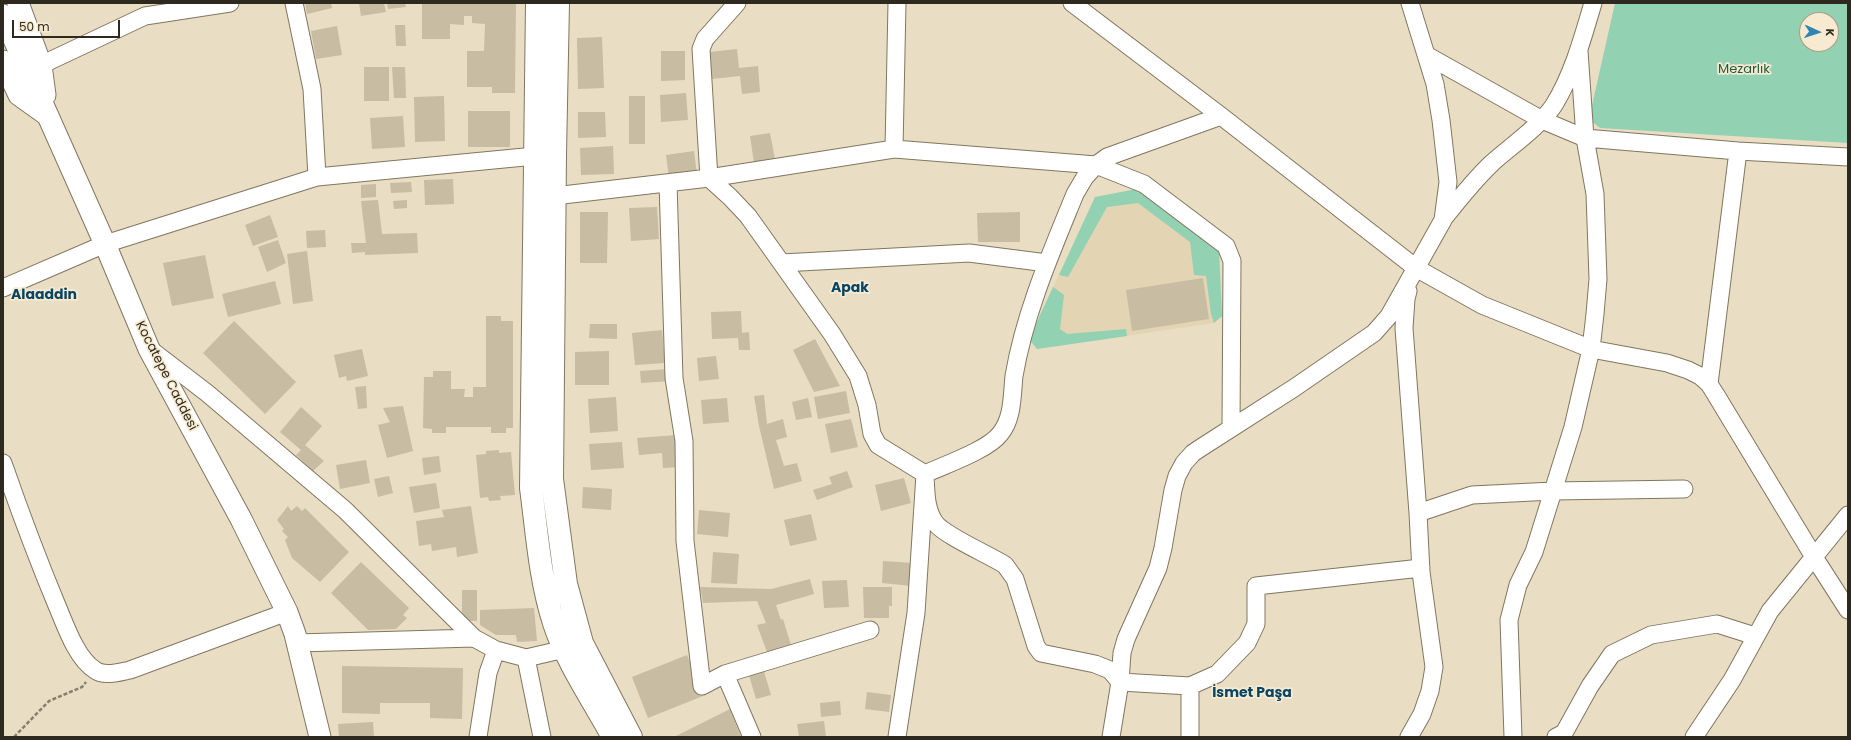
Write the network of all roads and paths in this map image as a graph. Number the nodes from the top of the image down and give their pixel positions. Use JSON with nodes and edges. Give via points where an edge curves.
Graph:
{"nodes":[{"id":1,"x":18,"y":3,"type":"edge"},
{"id":2,"x":230,"y":3,"type":"edge"},
{"id":3,"x":294,"y":3,"type":"edge"},
{"id":4,"x":538,"y":3,"type":"edge"},
{"id":5,"x":558,"y":3,"type":"edge"},
{"id":6,"x":737,"y":3,"type":"edge"},
{"id":7,"x":897,"y":3,"type":"edge"},
{"id":8,"x":1072,"y":3,"type":"edge"},
{"id":9,"x":1410,"y":3,"type":"edge"},
{"id":10,"x":1593,"y":3,"type":"edge"},
{"id":11,"x":1091,"y":8,"type":"edge"},
{"id":12,"x":3,"y":15,"type":"edge"},
{"id":13,"x":1578,"y":51,"type":"junction"},
{"id":14,"x":1428,"y":56,"type":"junction"},
{"id":15,"x":3,"y":61,"type":"edge"},
{"id":16,"x":41,"y":65,"type":"junction"},
{"id":17,"x":47,"y":115,"type":"junction"},
{"id":18,"x":1221,"y":116,"type":"junction"},
{"id":19,"x":1542,"y":120,"type":"junction"},
{"id":20,"x":1584,"y":138,"type":"junction"},
{"id":21,"x":894,"y":149,"type":"junction"},
{"id":22,"x":1738,"y":151,"type":"junction"},
{"id":23,"x":545,"y":155,"type":"junction"},
{"id":24,"x":1848,"y":157,"type":"edge"},
{"id":25,"x":1096,"y":165,"type":"junction"},
{"id":26,"x":317,"y":177,"type":"junction"},
{"id":27,"x":708,"y":178,"type":"junction"},
{"id":28,"x":668,"y":183,"type":"junction"},
{"id":29,"x":545,"y":198,"type":"junction"},
{"id":30,"x":1443,"y":220,"type":"junction"},
{"id":31,"x":105,"y":244,"type":"junction"},
{"id":32,"x":782,"y":263,"type":"junction"},
{"id":33,"x":1047,"y":263,"type":"junction"},
{"id":34,"x":1416,"y":268,"type":"junction"},
{"id":35,"x":3,"y":288,"type":"edge"},
{"id":36,"x":149,"y":349,"type":"junction"},
{"id":37,"x":1591,"y":349,"type":"junction"},
{"id":38,"x":1709,"y":384,"type":"junction"},
{"id":39,"x":1231,"y":428,"type":"junction"},
{"id":40,"x":3,"y":463,"type":"edge"},
{"id":41,"x":925,"y":474,"type":"junction"},
{"id":42,"x":1684,"y":489,"type":"dead end"},
{"id":43,"x":1553,"y":491,"type":"junction"},
{"id":44,"x":1418,"y":513,"type":"junction"},
{"id":45,"x":1848,"y":514,"type":"edge"},
{"id":46,"x":1814,"y":557,"type":"junction"},
{"id":47,"x":1421,"y":568,"type":"junction"},
{"id":48,"x":1848,"y":610,"type":"edge"},
{"id":49,"x":287,"y":612,"type":"junction"},
{"id":50,"x":870,"y":630,"type":"dead end"},
{"id":51,"x":1755,"y":636,"type":"junction"},
{"id":52,"x":474,"y":638,"type":"junction"},
{"id":53,"x":298,"y":643,"type":"junction"},
{"id":54,"x":564,"y":649,"type":"junction"},
{"id":55,"x":496,"y":650,"type":"junction"},
{"id":56,"x":526,"y":658,"type":"junction"},
{"id":57,"x":96,"y":672,"type":"junction"},
{"id":58,"x":725,"y":674,"type":"junction"},
{"id":59,"x":1120,"y":682,"type":"junction"},
{"id":60,"x":1190,"y":686,"type":"junction"},
{"id":61,"x":14,"y":737,"type":"edge"},
{"id":62,"x":320,"y":737,"type":"edge"},
{"id":63,"x":478,"y":737,"type":"edge"},
{"id":64,"x":542,"y":737,"type":"edge"},
{"id":65,"x":613,"y":737,"type":"edge"},
{"id":66,"x":631,"y":737,"type":"edge"},
{"id":67,"x":752,"y":737,"type":"edge"},
{"id":68,"x":897,"y":737,"type":"edge"},
{"id":69,"x":1111,"y":737,"type":"edge"},
{"id":70,"x":1190,"y":737,"type":"edge"},
{"id":71,"x":1409,"y":737,"type":"edge"},
{"id":72,"x":1513,"y":737,"type":"edge"},
{"id":73,"x":1556,"y":737,"type":"edge"},
{"id":74,"x":1694,"y":737,"type":"edge"}],
"edges":[{"from":1,"to":16,"type":"street"},
{"from":2,"to":16,"type":"street","via":[[145,16]]},
{"from":3,"to":26,"type":"street","via":[[312,89]]},
{"from":4,"to":23,"type":"main road"},
{"from":5,"to":23,"type":"main road"},
{"from":6,"to":27,"type":"street","via":[[705,39],[701,49]]},
{"from":7,"to":21,"type":"street"},
{"from":8,"to":11,"type":"street"},
{"from":9,"to":14,"type":"street"},
{"from":10,"to":13,"type":"street"},
{"from":11,"to":18,"type":"street"},
{"from":12,"to":17,"type":"street","name":"Kocatepe Caddesi"},
{"from":13,"to":19,"type":"street","via":[[1553,105]]},
{"from":13,"to":20,"type":"street"},
{"from":14,"to":19,"type":"street"},
{"from":14,"to":30,"type":"street","via":[[1437,91],[1448,182]]},
{"from":15,"to":17,"type":"street","via":[[18,95]]},
{"from":16,"to":17,"type":"street"},
{"from":17,"to":31,"type":"street","name":"Kocatepe Caddesi"},
{"from":18,"to":25,"type":"street","via":[[1119,152]]},
{"from":18,"to":34,"type":"street"},
{"from":19,"to":20,"type":"street"},
{"from":19,"to":30,"type":"street","via":[[1491,164],[1464,192]]},
{"from":20,"to":22,"type":"street"},
{"from":20,"to":37,"type":"street","via":[[1596,194],[1598,234],[1598,279]]},
{"from":21,"to":25,"type":"street"},
{"from":21,"to":27,"type":"street"},
{"from":22,"to":24,"type":"street"},
{"from":22,"to":38,"type":"street"},
{"from":23,"to":26,"type":"street"},
{"from":23,"to":29,"type":"main road"},
{"from":25,"to":33,"type":"street","via":[[1075,194]]},
{"from":25,"to":39,"type":"street","via":[[1144,184],[1226,246],[1232,261]]},
{"from":26,"to":31,"type":"street"},
{"from":27,"to":28,"type":"street"},
{"from":27,"to":32,"type":"street","via":[[730,196],[748,216]]},
{"from":28,"to":29,"type":"street"},
{"from":28,"to":58,"type":"street","via":[[674,378],[684,441],[684,541],[702,686]]},
{"from":29,"to":54,"type":"main road","via":[[531,488],[541,566],[554,623]]},
{"from":29,"to":66,"type":"main road","via":[[552,479],[566,584],[582,643]]},
{"from":30,"to":34,"type":"street"},
{"from":31,"to":35,"type":"street"},
{"from":31,"to":36,"type":"street","name":"Kocatepe Caddesi"},
{"from":32,"to":33,"type":"street","via":[[969,253]]},
{"from":32,"to":41,"type":"street","via":[[858,376],[872,434],[878,445]]},
{"from":33,"to":41,"type":"street","via":[[1027,316],[1007,423],[990,444]]},
{"from":34,"to":37,"type":"street","via":[[1482,305]]},
{"from":34,"to":39,"type":"street","via":[[1388,316],[1374,333]]},
{"from":34,"to":44,"type":"street","via":[[1406,299],[1404,328]]},
{"from":36,"to":49,"type":"street","name":"Kocatepe Caddesi","via":[[241,519]]},
{"from":36,"to":52,"type":"street","via":[[207,393],[345,510]]},
{"from":37,"to":38,"type":"street","via":[[1667,363],[1688,370]]},
{"from":37,"to":43,"type":"street","via":[[1573,427]]},
{"from":38,"to":46,"type":"street"},
{"from":39,"to":59,"type":"street","via":[[1193,453],[1177,476],[1162,555],[1150,589],[1126,639],[1122,653]]},
{"from":40,"to":57,"type":"street","via":[[34,551],[68,630],[85,663]]},
{"from":41,"to":59,"type":"street","via":[[926,498],[937,524],[1011,571],[1041,654],[1095,664],[1110,670]]},
{"from":41,"to":68,"type":"street","via":[[916,613]]},
{"from":42,"to":43,"type":"street"},
{"from":43,"to":44,"type":"street","via":[[1472,495]]},
{"from":43,"to":72,"type":"street","via":[[1534,552],[1518,585],[1509,620]]},
{"from":44,"to":47,"type":"street"},
{"from":45,"to":46,"type":"street"},
{"from":46,"to":48,"type":"street"},
{"from":46,"to":51,"type":"street","via":[[1770,611]]},
{"from":47,"to":60,"type":"street","via":[[1256,586],[1256,624],[1247,643],[1217,674]]},
{"from":47,"to":71,"type":"street","via":[[1434,667],[1430,691],[1422,714]]},
{"from":49,"to":53,"type":"street","name":"Kocatepe Caddesi"},
{"from":49,"to":57,"type":"street","via":[[130,670]]},
{"from":50,"to":58,"type":"street"},
{"from":51,"to":73,"type":"street","via":[[1717,624],[1685,628],[1652,635],[1612,654],[1590,686],[1564,733]]},
{"from":51,"to":74,"type":"street","via":[[1732,680]]},
{"from":52,"to":53,"type":"street"},
{"from":52,"to":55,"type":"street"},
{"from":53,"to":62,"type":"street","name":"Kocatepe Caddesi"},
{"from":54,"to":56,"type":"street"},
{"from":54,"to":65,"type":"main road"},
{"from":55,"to":56,"type":"street"},
{"from":55,"to":63,"type":"street","via":[[488,673]]},
{"from":56,"to":64,"type":"street"},
{"from":57,"to":61,"type":"path","via":[[82,687],[49,701]]},
{"from":58,"to":67,"type":"street"},
{"from":59,"to":60,"type":"street"},
{"from":59,"to":69,"type":"street"},
{"from":60,"to":70,"type":"street"}]}
